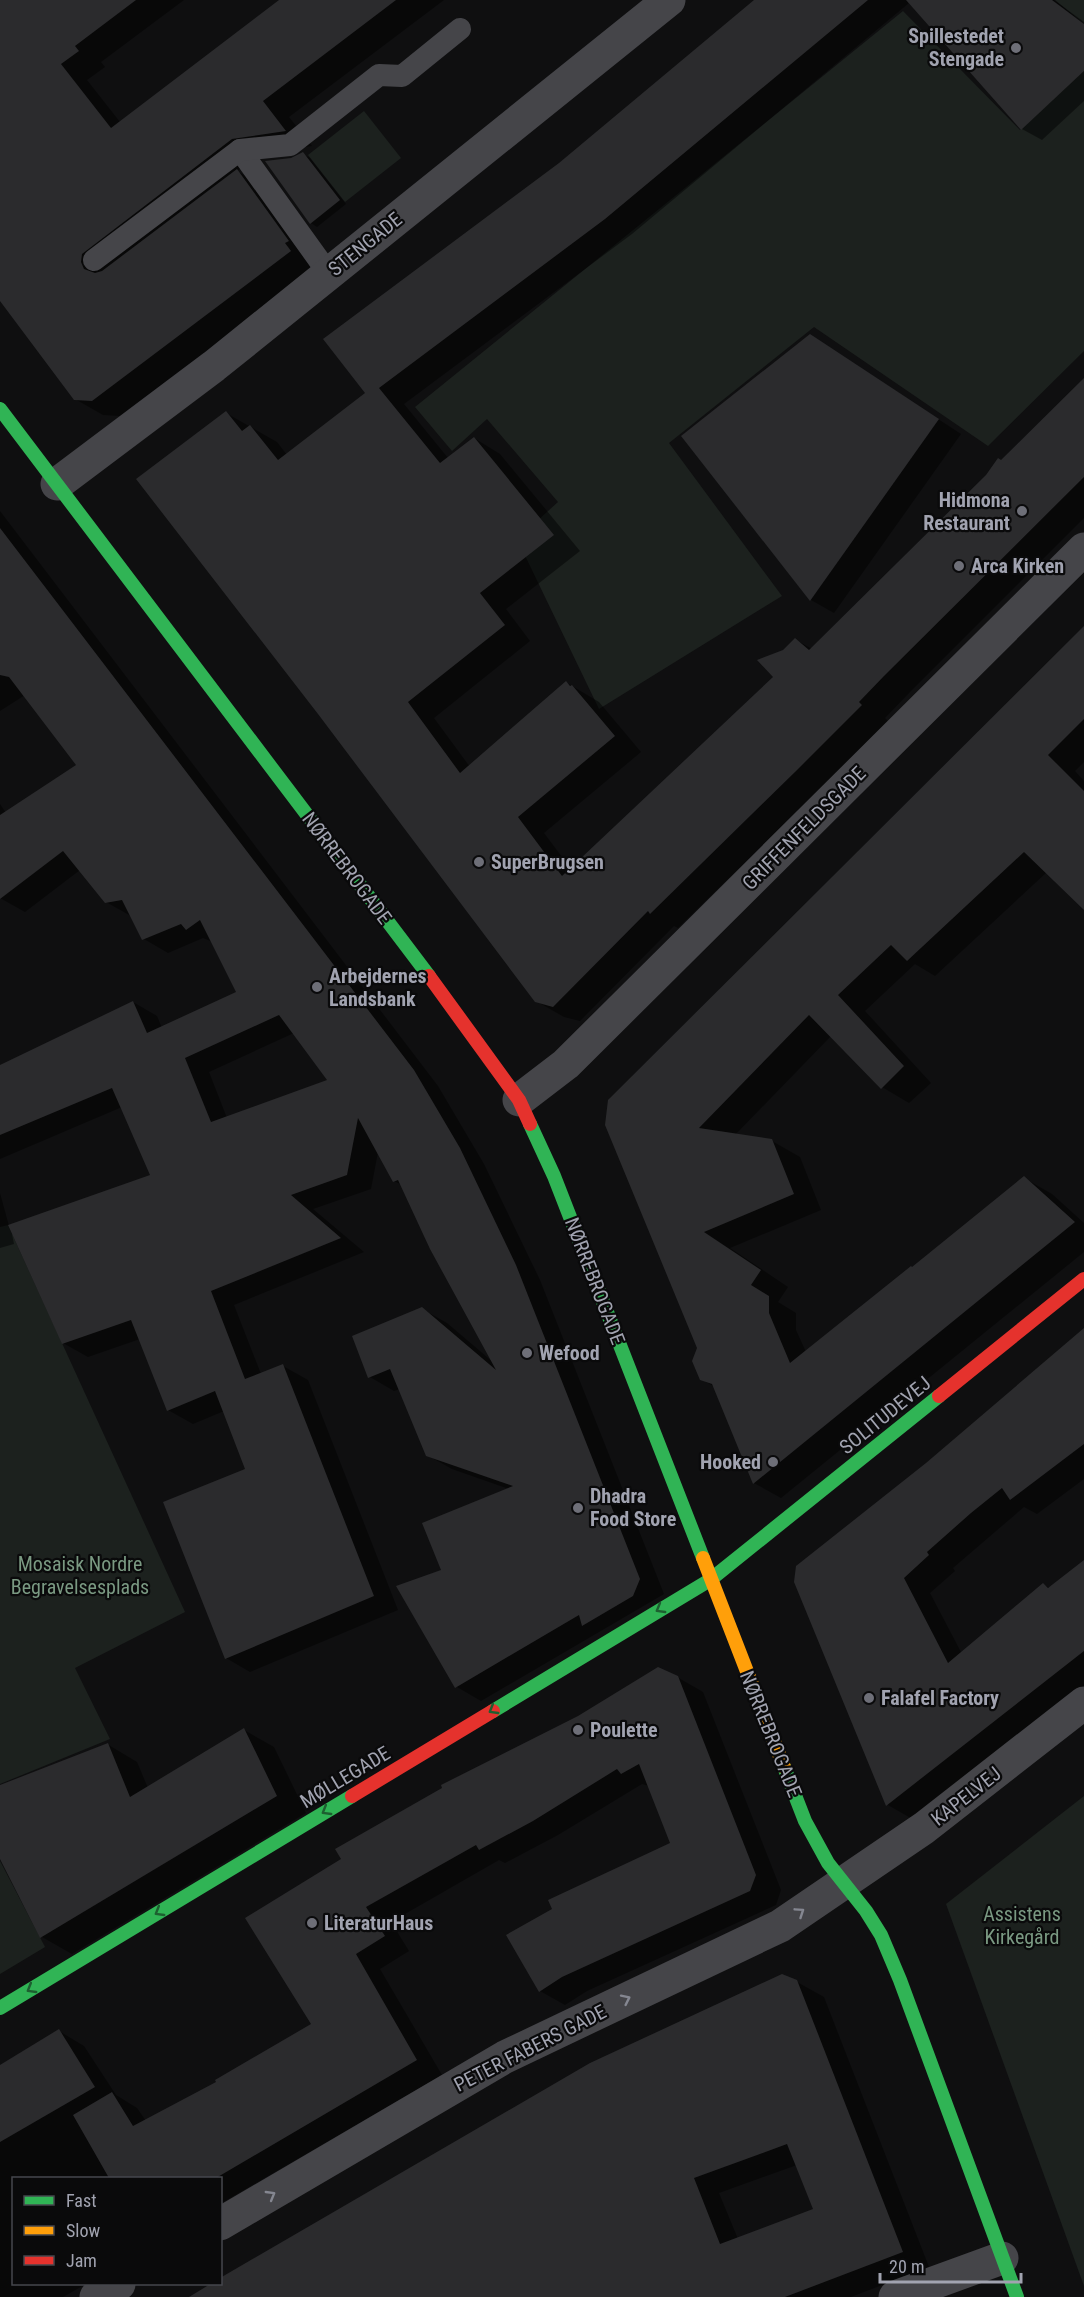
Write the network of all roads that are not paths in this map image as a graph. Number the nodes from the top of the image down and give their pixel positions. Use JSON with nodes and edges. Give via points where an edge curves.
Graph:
{"nodes":[{"id":1,"x":669,"y":0,"type":"edge"},
{"id":2,"x":460,"y":29,"type":"dead end"},
{"id":3,"x":240,"y":150,"type":"junction"},
{"id":4,"x":94,"y":260,"type":"dead end"},
{"id":5,"x":329,"y":274,"type":"junction"},
{"id":6,"x":0,"y":409,"type":"edge"},
{"id":7,"x":57,"y":484,"type":"junction"},
{"id":8,"x":1084,"y":549,"type":"edge"},
{"id":9,"x":519,"y":1100,"type":"junction"},
{"id":10,"x":1084,"y":1279,"type":"edge"},
{"id":11,"x":710,"y":1580,"type":"junction"},
{"id":12,"x":1084,"y":1703,"type":"edge"},
{"id":13,"x":844,"y":1883,"type":"junction"},
{"id":14,"x":0,"y":2008,"type":"edge"},
{"id":15,"x":222,"y":2223,"type":"edge"},
{"id":16,"x":1002,"y":2258,"type":"junction"},
{"id":17,"x":116,"y":2285,"type":"edge"},
{"id":18,"x":96,"y":2297,"type":"edge"},
{"id":19,"x":896,"y":2297,"type":"edge"},
{"id":20,"x":1017,"y":2297,"type":"edge"}],
"edges":[{"from":1,"to":5,"type":"street","name":"STENGADE"},
{"from":2,"to":3,"type":"lane","via":[[402,76],[379,75],[290,145]]},
{"from":3,"to":4,"type":"lane"},
{"from":3,"to":5,"type":"lane"},
{"from":5,"to":7,"type":"street","name":"STENGADE"},
{"from":6,"to":7,"type":"street","name":"NØRREBROGADE"},
{"from":7,"to":9,"type":"street","name":"NØRREBROGADE"},
{"from":8,"to":9,"type":"street","name":"GRIFFENFELDSGADE","via":[[566,1064]]},
{"from":9,"to":11,"type":"street","name":"NØRREBROGADE","via":[[554,1176]]},
{"from":10,"to":11,"type":"street","name":"SOLITUDEVEJ"},
{"from":11,"to":13,"type":"street","name":"NØRREBROGADE","via":[[805,1821]]},
{"from":11,"to":14,"type":"street","name":"MØLLEGADE","one_way":true},
{"from":12,"to":13,"type":"street","name":"KAPELVEJ","via":[[924,1828]]},
{"from":15,"to":13,"type":"street","name":"PETER FABERS GADE","one_way":true,"via":[[505,2057],[780,1926]]},
{"from":13,"to":16,"type":"street","name":"NØRREBROGADE","via":[[881,1935],[900,1980]]},
{"from":16,"to":19,"type":"street"},
{"from":16,"to":20,"type":"street","name":"NØRREBROGADE"},
{"from":17,"to":18,"type":"street"}]}
